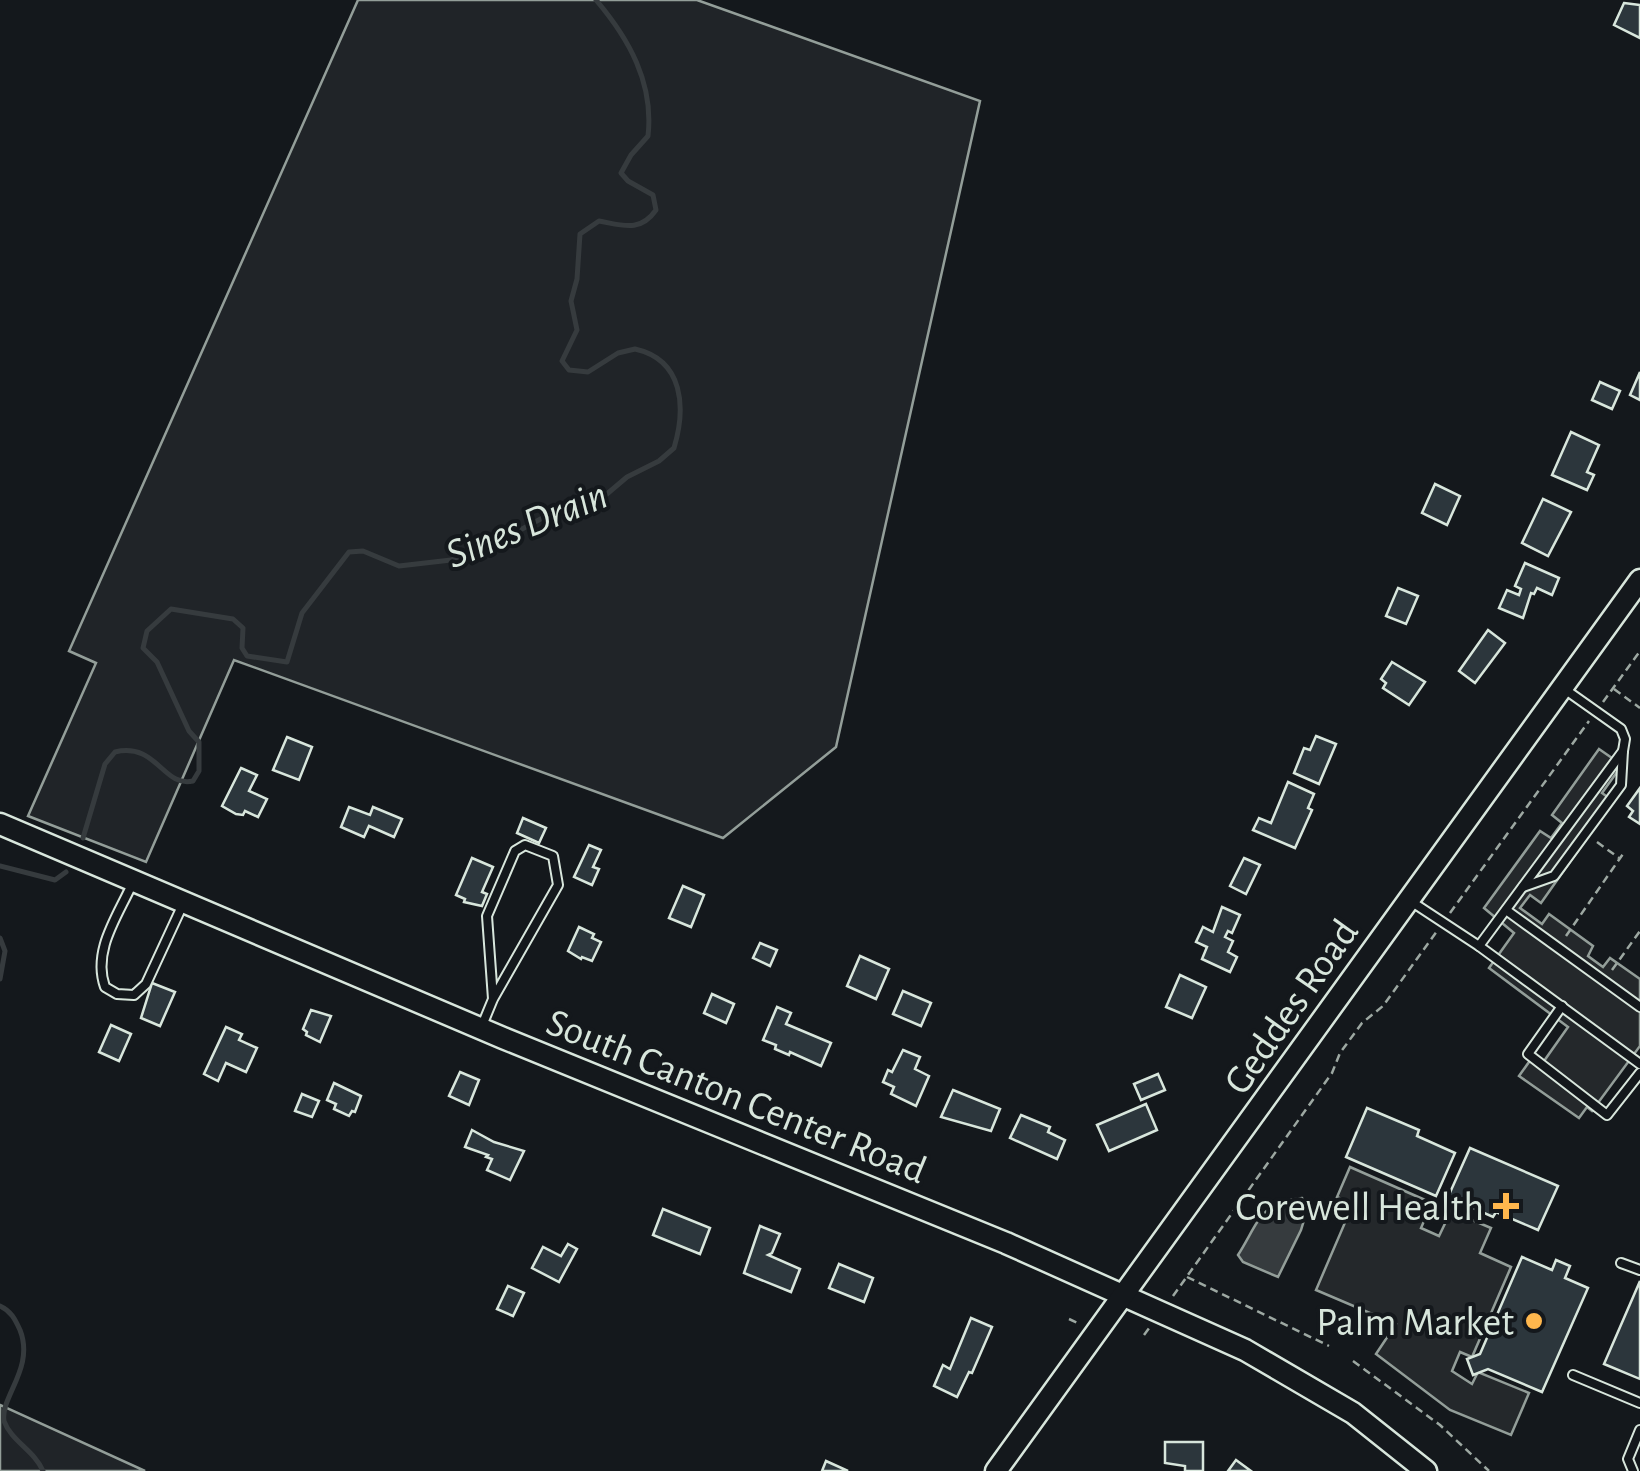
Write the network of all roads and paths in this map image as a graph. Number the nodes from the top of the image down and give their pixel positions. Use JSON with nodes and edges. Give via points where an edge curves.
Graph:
{"nodes":[{"id":1,"x":1640,"y":580,"type":"edge"},
{"id":2,"x":1640,"y":650,"type":"edge"},
{"id":3,"x":1562,"y":688,"type":"junction"},
{"id":4,"x":1613,"y":688,"type":"junction"},
{"id":5,"x":1640,"y":708,"type":"edge"},
{"id":6,"x":1596,"y":711,"type":"junction"},
{"id":7,"x":1623,"y":751,"type":"junction"},
{"id":8,"x":0,"y":824,"type":"edge"},
{"id":9,"x":1593,"y":839,"type":"dead end"},
{"id":10,"x":1626,"y":852,"type":"dead end"},
{"id":11,"x":1620,"y":859,"type":"junction"},
{"id":12,"x":133,"y":881,"type":"junction"},
{"id":13,"x":1523,"y":887,"type":"junction"},
{"id":14,"x":1408,"y":900,"type":"junction"},
{"id":15,"x":184,"y":902,"type":"junction"},
{"id":16,"x":1506,"y":910,"type":"junction"},
{"id":17,"x":1443,"y":922,"type":"junction"},
{"id":18,"x":1640,"y":931,"type":"edge"},
{"id":19,"x":1566,"y":936,"type":"dead end"},
{"id":20,"x":1480,"y":946,"type":"junction"},
{"id":21,"x":1604,"y":981,"type":"junction"},
{"id":22,"x":492,"y":1000,"type":"junction"},
{"id":23,"x":1562,"y":1006,"type":"junction"},
{"id":24,"x":1640,"y":1007,"type":"edge"},
{"id":25,"x":480,"y":1028,"type":"junction"},
{"id":26,"x":1640,"y":1064,"type":"edge"},
{"id":27,"x":1640,"y":1073,"type":"edge"},
{"id":28,"x":1621,"y":1263,"type":"dead end"},
{"id":29,"x":1640,"y":1270,"type":"edge"},
{"id":30,"x":1186,"y":1277,"type":"junction"},
{"id":31,"x":1181,"y":1285,"type":"dead end"},
{"id":32,"x":1124,"y":1296,"type":"junction"},
{"id":33,"x":1329,"y":1346,"type":"dead end"},
{"id":34,"x":1352,"y":1361,"type":"dead end"},
{"id":35,"x":1573,"y":1376,"type":"dead end"},
{"id":36,"x":1640,"y":1402,"type":"edge"},
{"id":37,"x":1640,"y":1430,"type":"edge"},
{"id":38,"x":996,"y":1471,"type":"edge"},
{"id":39,"x":1426,"y":1471,"type":"edge"},
{"id":40,"x":1489,"y":1471,"type":"edge"},
{"id":41,"x":1634,"y":1471,"type":"edge"}],
"edges":[{"from":1,"to":3,"type":"main road","name":"Geddes Road"},
{"from":2,"to":4,"type":"path"},
{"from":3,"to":6,"type":"lane"},
{"from":3,"to":14,"type":"main road","name":"Geddes Road"},
{"from":4,"to":5,"type":"path"},
{"from":4,"to":6,"type":"path"},
{"from":6,"to":7,"type":"lane","via":[[1620,729]]},
{"from":6,"to":17,"type":"path"},
{"from":7,"to":13,"type":"lane"},
{"from":7,"to":13,"type":"lane","via":[[1621,786],[1554,876]]},
{"from":8,"to":12,"type":"main road","name":"South Canton Center Road"},
{"from":9,"to":11,"type":"path"},
{"from":10,"to":11,"type":"path"},
{"from":11,"to":19,"type":"path"},
{"from":12,"to":15,"type":"main road","name":"South Canton Center Road"},
{"from":12,"to":15,"type":"lane","via":[[98,969],[105,987],[118,994],[134,995],[146,984]]},
{"from":13,"to":16,"type":"lane"},
{"from":14,"to":17,"type":"lane"},
{"from":14,"to":32,"type":"main road","name":"Geddes Road"},
{"from":15,"to":25,"type":"main road","name":"South Canton Center Road"},
{"from":16,"to":20,"type":"lane"},
{"from":16,"to":21,"type":"lane"},
{"from":17,"to":20,"type":"lane"},
{"from":17,"to":30,"type":"path","via":[[1340,1053],[1332,1074]]},
{"from":18,"to":21,"type":"path"},
{"from":20,"to":23,"type":"lane"},
{"from":21,"to":24,"type":"lane"},
{"from":22,"to":22,"type":"lane","via":[[558,884],[553,856],[525,844],[515,851],[487,916]]},
{"from":22,"to":25,"type":"lane"},
{"from":23,"to":26,"type":"lane"},
{"from":23,"to":27,"type":"lane","via":[[1528,1054],[1607,1115]]},
{"from":25,"to":32,"type":"main road","name":"South Canton Center Road"},
{"from":28,"to":29,"type":"lane"},
{"from":30,"to":31,"type":"path"},
{"from":30,"to":33,"type":"path"},
{"from":32,"to":38,"type":"main road","name":"Geddes Road"},
{"from":32,"to":39,"type":"main road","name":"South Canton Center Road","via":[[1285,1371]]},
{"from":34,"to":40,"type":"path","via":[[1440,1425]]},
{"from":35,"to":36,"type":"lane"},
{"from":37,"to":41,"type":"lane","via":[[1628,1458]]}]}
